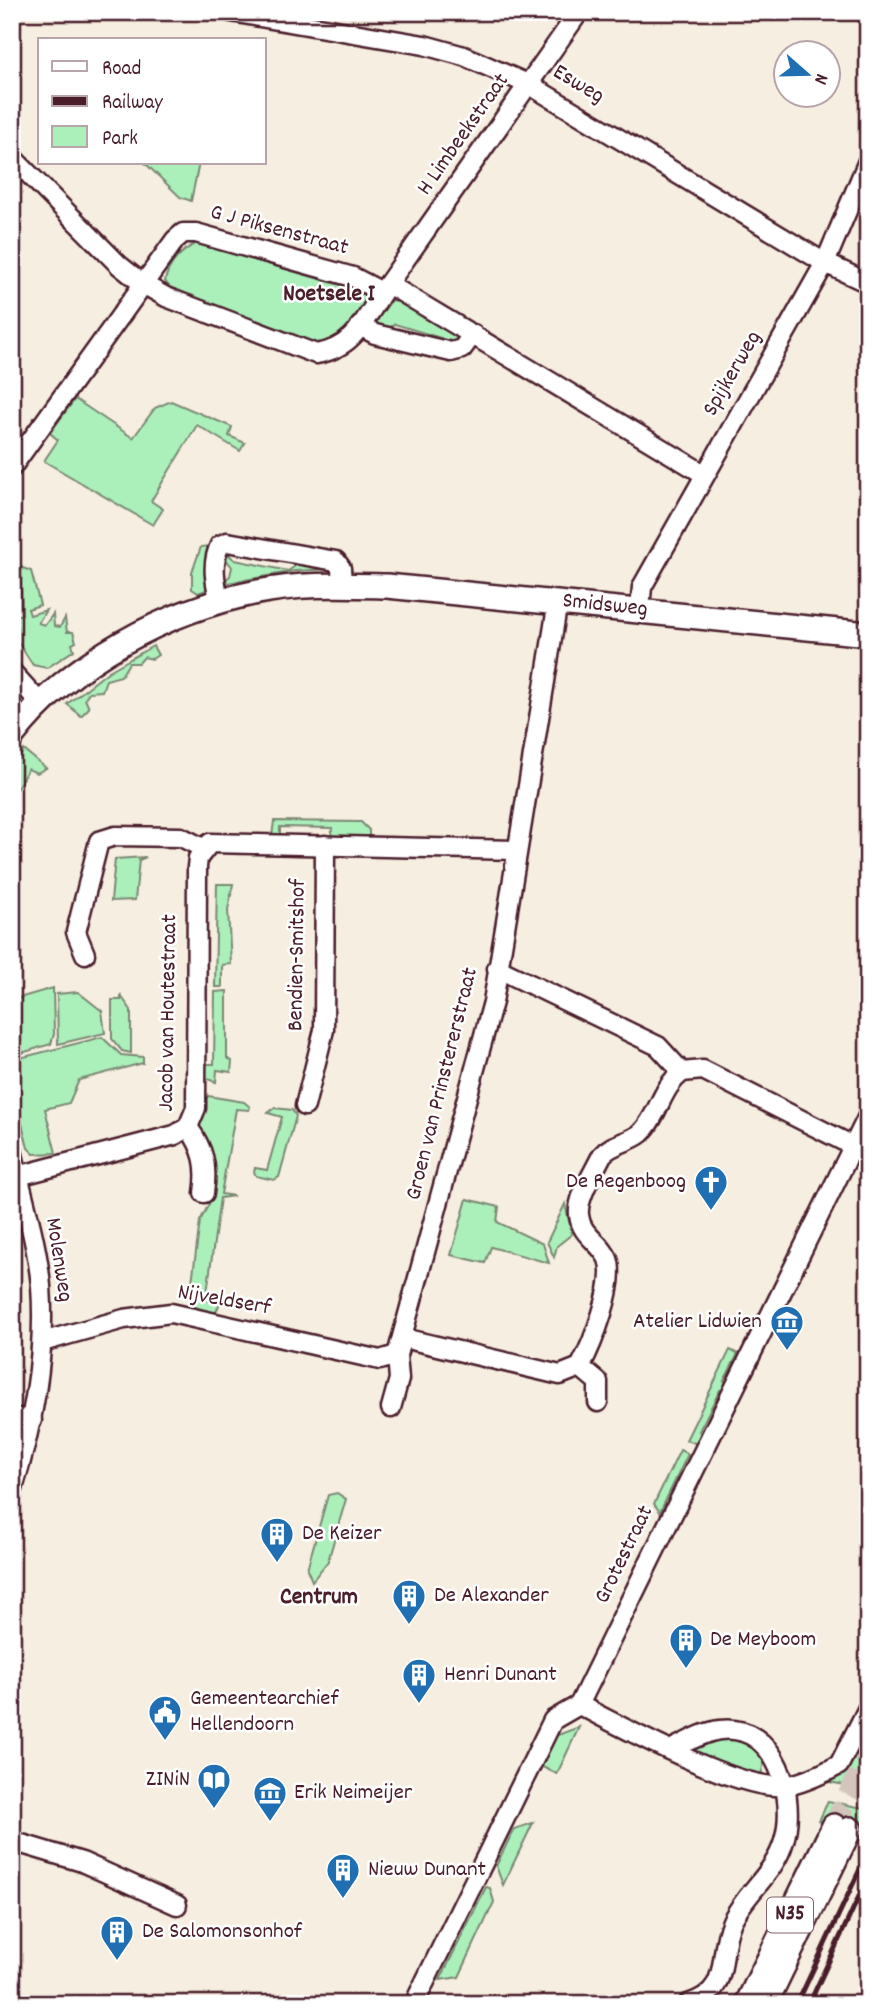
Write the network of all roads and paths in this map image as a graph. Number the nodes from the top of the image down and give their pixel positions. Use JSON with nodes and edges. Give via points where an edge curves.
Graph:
{"nodes":[{"id":1,"x":231,"y":12,"type":"edge"},
{"id":2,"x":579,"y":12,"type":"edge"},
{"id":3,"x":530,"y":85,"type":"junction"},
{"id":4,"x":12,"y":158,"type":"edge"},
{"id":5,"x":868,"y":161,"type":"edge"},
{"id":6,"x":825,"y":263,"type":"junction"},
{"id":7,"x":868,"y":283,"type":"edge"},
{"id":8,"x":143,"y":284,"type":"junction"},
{"id":9,"x":385,"y":288,"type":"junction"},
{"id":10,"x":360,"y":326,"type":"junction"},
{"id":11,"x":473,"y":334,"type":"junction"},
{"id":12,"x":12,"y":467,"type":"edge"},
{"id":13,"x":704,"y":474,"type":"junction"},
{"id":14,"x":342,"y":585,"type":"junction"},
{"id":15,"x":558,"y":601,"type":"junction"},
{"id":16,"x":220,"y":602,"type":"junction"},
{"id":17,"x":640,"y":610,"type":"junction"},
{"id":18,"x":868,"y":634,"type":"edge"},
{"id":19,"x":12,"y":672,"type":"edge"},
{"id":20,"x":41,"y":704,"type":"junction"},
{"id":21,"x":12,"y":736,"type":"edge"},
{"id":22,"x":325,"y":845,"type":"junction"},
{"id":23,"x":203,"y":848,"type":"junction"},
{"id":24,"x":516,"y":849,"type":"junction"},
{"id":25,"x":85,"y":954,"type":"dead end"},
{"id":26,"x":498,"y":968,"type":"junction"},
{"id":27,"x":682,"y":1072,"type":"junction"},
{"id":28,"x":305,"y":1106,"type":"dead end"},
{"id":29,"x":868,"y":1116,"type":"edge"},
{"id":30,"x":188,"y":1127,"type":"junction"},
{"id":31,"x":853,"y":1146,"type":"junction"},
{"id":32,"x":12,"y":1150,"type":"edge"},
{"id":33,"x":18,"y":1176,"type":"junction"},
{"id":34,"x":204,"y":1193,"type":"dead end"},
{"id":35,"x":403,"y":1338,"type":"junction"},
{"id":36,"x":42,"y":1342,"type":"junction"},
{"id":37,"x":397,"y":1355,"type":"junction"},
{"id":38,"x":580,"y":1367,"type":"junction"},
{"id":39,"x":598,"y":1402,"type":"dead end"},
{"id":40,"x":391,"y":1408,"type":"dead end"},
{"id":41,"x":12,"y":1417,"type":"edge"},
{"id":42,"x":32,"y":1420,"type":"junction"},
{"id":43,"x":12,"y":1492,"type":"edge"},
{"id":44,"x":579,"y":1704,"type":"junction"},
{"id":45,"x":868,"y":1709,"type":"edge"},
{"id":46,"x":670,"y":1750,"type":"junction"},
{"id":47,"x":785,"y":1786,"type":"junction"},
{"id":48,"x":12,"y":1841,"type":"edge"},
{"id":49,"x":177,"y":1905,"type":"dead end"},
{"id":50,"x":414,"y":2004,"type":"edge"},
{"id":51,"x":688,"y":2004,"type":"edge"},
{"id":52,"x":747,"y":2004,"type":"edge"},
{"id":53,"x":765,"y":2004,"type":"edge"}],
"edges":[{"from":1,"to":3,"type":"street","name":"Esweg","via":[[424,44]]},
{"from":2,"to":3,"type":"street","name":"H Limbeekstraat"},
{"from":3,"to":6,"type":"street","name":"Esweg"},
{"from":3,"to":9,"type":"street","name":"H Limbeekstraat"},
{"from":4,"to":8,"type":"street"},
{"from":5,"to":6,"type":"street","name":"Spijkerweg"},
{"from":6,"to":7,"type":"street","name":"Esweg"},
{"from":6,"to":13,"type":"street","name":"Spijkerweg"},
{"from":8,"to":9,"type":"street","name":"G J Piksenstraat","via":[[183,233],[196,233]]},
{"from":8,"to":10,"type":"street","via":[[316,354],[333,352],[348,343]]},
{"from":8,"to":12,"type":"street"},
{"from":9,"to":10,"type":"street"},
{"from":9,"to":11,"type":"street","name":"G J Piksenstraat"},
{"from":10,"to":11,"type":"street","via":[[375,334],[451,352],[462,349]]},
{"from":11,"to":13,"type":"street","name":"G J Piksenstraat"},
{"from":13,"to":17,"type":"street","name":"Spijkerweg","via":[[642,587]]},
{"from":14,"to":15,"type":"main road","name":"Smidsweg"},
{"from":14,"to":16,"type":"main road","name":"Smidsweg","via":[[258,592]]},
{"from":14,"to":16,"type":"street","via":[[337,561],[226,542],[216,552],[214,579]]},
{"from":15,"to":17,"type":"main road","name":"Smidsweg"},
{"from":15,"to":24,"type":"street","name":"Groen van Prinstererstraat"},
{"from":16,"to":20,"type":"main road","name":"Smidsweg","via":[[136,635]]},
{"from":17,"to":18,"type":"main road","name":"Smidsweg"},
{"from":19,"to":20,"type":"street"},
{"from":20,"to":21,"type":"main road","name":"Smidsweg"},
{"from":22,"to":23,"type":"street","via":[[221,842]]},
{"from":22,"to":24,"type":"street"},
{"from":22,"to":28,"type":"street","name":"Bendien-Smitshof","via":[[324,1030]]},
{"from":23,"to":25,"type":"street","via":[[181,837],[115,836],[99,841],[76,932]]},
{"from":23,"to":30,"type":"street","name":"Jacob van Houtestraat","via":[[197,867],[196,1108]]},
{"from":24,"to":26,"type":"street","name":"Groen van Prinstererstraat"},
{"from":26,"to":27,"type":"street","via":[[658,1046]]},
{"from":26,"to":35,"type":"street","name":"Groen van Prinstererstraat","via":[[490,1016]]},
{"from":27,"to":31,"type":"street","via":[[703,1070]]},
{"from":27,"to":38,"type":"street","via":[[669,1084],[641,1133],[602,1155],[579,1205],[585,1235],[602,1250],[610,1269],[596,1333]]},
{"from":29,"to":31,"type":"street","name":"Grotestraat"},
{"from":30,"to":33,"type":"street","name":"Jacob van Houtestraat","via":[[175,1135]]},
{"from":30,"to":34,"type":"street","via":[[204,1152]]},
{"from":31,"to":44,"type":"street","name":"Grotestraat"},
{"from":32,"to":33,"type":"street","name":"Molenweg"},
{"from":33,"to":36,"type":"street","name":"Molenweg","via":[[37,1260]]},
{"from":35,"to":37,"type":"street","name":"Groen van Prinstererstraat"},
{"from":35,"to":38,"type":"street","via":[[560,1375]]},
{"from":36,"to":37,"type":"street","name":"Nijveldserf","via":[[124,1320],[184,1315],[380,1360]]},
{"from":36,"to":42,"type":"street","name":"Molenweg"},
{"from":37,"to":40,"type":"street","name":"Groen van Prinstererstraat","via":[[398,1379]]},
{"from":38,"to":39,"type":"street","via":[[598,1382]]},
{"from":41,"to":42,"type":"street"},
{"from":42,"to":43,"type":"street","name":"Molenweg"},
{"from":44,"to":46,"type":"street"},
{"from":44,"to":50,"type":"street","name":"Grotestraat","via":[[554,1720]]},
{"from":45,"to":47,"type":"street","via":[[839,1765]]},
{"from":46,"to":47,"type":"street","via":[[743,1779]]},
{"from":46,"to":47,"type":"street","via":[[720,1730],[747,1735],[767,1748]]},
{"from":47,"to":51,"type":"street","via":[[788,1825],[779,1854],[731,1924],[717,1985],[704,1999]]},
{"from":48,"to":49,"type":"street","via":[[82,1861]]},
{"from":52,"to":53,"type":"main road","number":"N35","via":[[842,1828]]}]}
